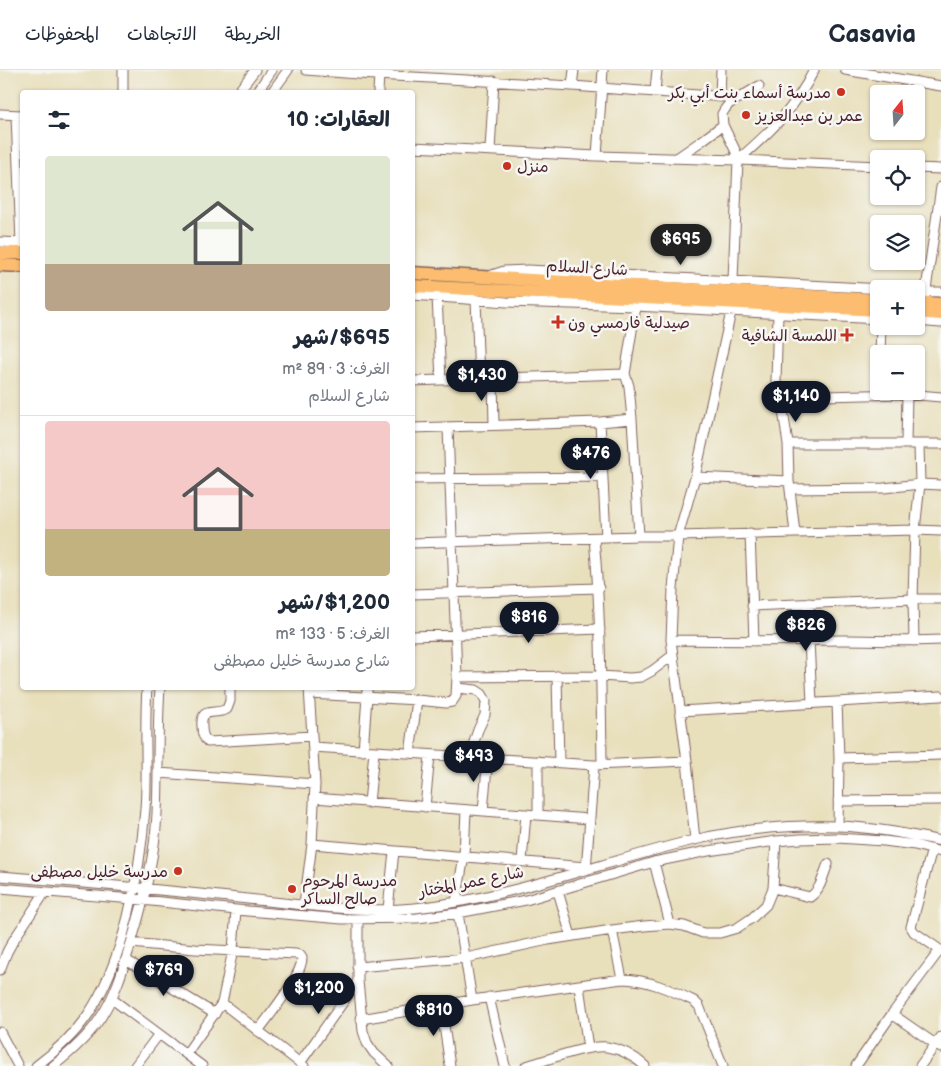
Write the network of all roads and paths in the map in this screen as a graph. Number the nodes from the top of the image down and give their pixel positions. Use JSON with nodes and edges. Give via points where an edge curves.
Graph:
{"nodes":[{"id":1,"x":123,"y":70,"type":"edge"},
{"id":2,"x":255,"y":70,"type":"edge"},
{"id":3,"x":288,"y":70,"type":"edge"},
{"id":4,"x":306,"y":70,"type":"edge"},
{"id":5,"x":574,"y":70,"type":"edge"},
{"id":6,"x":604,"y":70,"type":"edge"},
{"id":7,"x":657,"y":70,"type":"edge"},
{"id":8,"x":722,"y":70,"type":"edge"},
{"id":9,"x":814,"y":70,"type":"edge"},
{"id":10,"x":845,"y":70,"type":"edge"},
{"id":11,"x":267,"y":72,"type":"edge"},
{"id":12,"x":358,"y":72,"type":"edge"},
{"id":13,"x":379,"y":74,"type":"junction"},
{"id":14,"x":457,"y":75,"type":"edge"},
{"id":15,"x":494,"y":81,"type":"junction"},
{"id":16,"x":572,"y":86,"type":"junction"},
{"id":17,"x":759,"y":86,"type":"dead end"},
{"id":18,"x":941,"y":86,"type":"edge"},
{"id":19,"x":602,"y":88,"type":"junction"},
{"id":20,"x":123,"y":90,"type":"edge"},
{"id":21,"x":240,"y":90,"type":"edge"},
{"id":22,"x":258,"y":90,"type":"edge"},
{"id":23,"x":273,"y":90,"type":"edge"},
{"id":24,"x":378,"y":90,"type":"edge"},
{"id":25,"x":654,"y":91,"type":"junction"},
{"id":26,"x":720,"y":96,"type":"junction"},
{"id":27,"x":740,"y":98,"type":"junction"},
{"id":28,"x":0,"y":114,"type":"edge"},
{"id":29,"x":19,"y":115,"type":"edge"},
{"id":30,"x":723,"y":125,"type":"junction"},
{"id":31,"x":415,"y":147,"type":"edge"},
{"id":32,"x":490,"y":150,"type":"junction"},
{"id":33,"x":597,"y":156,"type":"junction"},
{"id":34,"x":676,"y":158,"type":"junction"},
{"id":35,"x":20,"y":159,"type":"edge"},
{"id":36,"x":738,"y":160,"type":"junction"},
{"id":37,"x":870,"y":166,"type":"edge"},
{"id":38,"x":925,"y":168,"type":"edge"},
{"id":39,"x":941,"y":169,"type":"edge"},
{"id":40,"x":941,"y":187,"type":"edge"},
{"id":41,"x":0,"y":242,"type":"edge"},
{"id":42,"x":20,"y":247,"type":"edge"},
{"id":43,"x":20,"y":247,"type":"edge"},
{"id":44,"x":0,"y":252,"type":"edge"},
{"id":45,"x":0,"y":265,"type":"edge"},
{"id":46,"x":20,"y":267,"type":"edge"},
{"id":47,"x":20,"y":267,"type":"edge"},
{"id":48,"x":0,"y":272,"type":"edge"},
{"id":49,"x":415,"y":273,"type":"edge"},
{"id":50,"x":482,"y":277,"type":"junction"},
{"id":51,"x":733,"y":280,"type":"junction"},
{"id":52,"x":924,"y":280,"type":"edge"},
{"id":53,"x":415,"y":286,"type":"edge"},
{"id":54,"x":870,"y":288,"type":"edge"},
{"id":55,"x":941,"y":292,"type":"edge"},
{"id":56,"x":415,"y":295,"type":"edge"},
{"id":57,"x":437,"y":296,"type":"junction"},
{"id":58,"x":925,"y":298,"type":"edge"},
{"id":59,"x":476,"y":299,"type":"junction"},
{"id":60,"x":870,"y":299,"type":"edge"},
{"id":61,"x":925,"y":301,"type":"edge"},
{"id":62,"x":925,"y":303,"type":"edge"},
{"id":63,"x":941,"y":304,"type":"edge"},
{"id":64,"x":636,"y":306,"type":"junction"},
{"id":65,"x":870,"y":310,"type":"edge"},
{"id":66,"x":731,"y":312,"type":"junction"},
{"id":67,"x":778,"y":314,"type":"junction"},
{"id":68,"x":941,"y":314,"type":"edge"},
{"id":69,"x":870,"y":319,"type":"edge"},
{"id":70,"x":925,"y":322,"type":"edge"},
{"id":71,"x":941,"y":323,"type":"edge"},
{"id":72,"x":625,"y":374,"type":"junction"},
{"id":73,"x":493,"y":379,"type":"junction"},
{"id":74,"x":441,"y":380,"type":"junction"},
{"id":75,"x":479,"y":380,"type":"junction"},
{"id":76,"x":415,"y":381,"type":"edge"},
{"id":77,"x":870,"y":394,"type":"edge"},
{"id":78,"x":925,"y":395,"type":"edge"},
{"id":79,"x":941,"y":396,"type":"edge"},
{"id":80,"x":781,"y":398,"type":"junction"},
{"id":81,"x":907,"y":400,"type":"edge"},
{"id":82,"x":632,"y":419,"type":"junction"},
{"id":83,"x":600,"y":422,"type":"junction"},
{"id":84,"x":494,"y":425,"type":"junction"},
{"id":85,"x":448,"y":427,"type":"junction"},
{"id":86,"x":415,"y":428,"type":"edge"},
{"id":87,"x":788,"y":444,"type":"junction"},
{"id":88,"x":906,"y":444,"type":"junction"},
{"id":89,"x":919,"y":444,"type":"junction"},
{"id":90,"x":941,"y":444,"type":"edge"},
{"id":91,"x":603,"y":477,"type":"junction"},
{"id":92,"x":695,"y":477,"type":"junction"},
{"id":93,"x":450,"y":479,"type":"junction"},
{"id":94,"x":415,"y":480,"type":"edge"},
{"id":95,"x":920,"y":484,"type":"junction"},
{"id":96,"x":790,"y":485,"type":"junction"},
{"id":97,"x":941,"y":485,"type":"edge"},
{"id":98,"x":915,"y":530,"type":"junction"},
{"id":99,"x":941,"y":531,"type":"edge"},
{"id":100,"x":750,"y":533,"type":"junction"},
{"id":101,"x":795,"y":533,"type":"junction"},
{"id":102,"x":639,"y":536,"type":"junction"},
{"id":103,"x":678,"y":536,"type":"junction"},
{"id":104,"x":594,"y":538,"type":"junction"},
{"id":105,"x":606,"y":538,"type":"junction"},
{"id":106,"x":452,"y":541,"type":"junction"},
{"id":107,"x":415,"y":543,"type":"edge"},
{"id":108,"x":599,"y":588,"type":"junction"},
{"id":109,"x":454,"y":592,"type":"junction"},
{"id":110,"x":415,"y":594,"type":"edge"},
{"id":111,"x":912,"y":598,"type":"junction"},
{"id":112,"x":941,"y":599,"type":"edge"},
{"id":113,"x":809,"y":603,"type":"junction"},
{"id":114,"x":752,"y":606,"type":"junction"},
{"id":115,"x":600,"y":629,"type":"junction"},
{"id":116,"x":456,"y":635,"type":"junction"},
{"id":117,"x":415,"y":636,"type":"edge"},
{"id":118,"x":671,"y":640,"type":"junction"},
{"id":119,"x":809,"y":640,"type":"junction"},
{"id":120,"x":941,"y":640,"type":"edge"},
{"id":121,"x":754,"y":641,"type":"junction"},
{"id":122,"x":914,"y":641,"type":"junction"},
{"id":123,"x":673,"y":655,"type":"junction"},
{"id":124,"x":557,"y":676,"type":"junction"},
{"id":125,"x":602,"y":676,"type":"junction"},
{"id":126,"x":457,"y":677,"type":"junction"},
{"id":127,"x":457,"y":688,"type":"junction"},
{"id":128,"x":147,"y":690,"type":"edge"},
{"id":129,"x":160,"y":690,"type":"edge"},
{"id":130,"x":230,"y":690,"type":"edge"},
{"id":131,"x":310,"y":691,"type":"edge"},
{"id":132,"x":367,"y":692,"type":"edge"},
{"id":133,"x":941,"y":696,"type":"edge"},
{"id":134,"x":416,"y":700,"type":"junction"},
{"id":135,"x":837,"y":702,"type":"junction"},
{"id":136,"x":812,"y":703,"type":"junction"},
{"id":137,"x":680,"y":711,"type":"junction"},
{"id":138,"x":312,"y":736,"type":"junction"},
{"id":139,"x":313,"y":747,"type":"junction"},
{"id":140,"x":363,"y":751,"type":"junction"},
{"id":141,"x":374,"y":752,"type":"junction"},
{"id":142,"x":410,"y":754,"type":"junction"},
{"id":143,"x":430,"y":755,"type":"junction"},
{"id":144,"x":941,"y":756,"type":"edge"},
{"id":145,"x":469,"y":757,"type":"junction"},
{"id":146,"x":488,"y":757,"type":"junction"},
{"id":147,"x":839,"y":758,"type":"junction"},
{"id":148,"x":538,"y":761,"type":"junction"},
{"id":149,"x":686,"y":761,"type":"junction"},
{"id":150,"x":558,"y":762,"type":"junction"},
{"id":151,"x":598,"y":764,"type":"junction"},
{"id":152,"x":158,"y":773,"type":"junction"},
{"id":153,"x":315,"y":784,"type":"junction"},
{"id":154,"x":314,"y":798,"type":"junction"},
{"id":155,"x":941,"y":800,"type":"edge"},
{"id":156,"x":838,"y":801,"type":"junction"},
{"id":157,"x":369,"y":803,"type":"junction"},
{"id":158,"x":426,"y":807,"type":"junction"},
{"id":159,"x":466,"y":810,"type":"junction"},
{"id":160,"x":483,"y":811,"type":"junction"},
{"id":161,"x":526,"y":814,"type":"junction"},
{"id":162,"x":538,"y":815,"type":"junction"},
{"id":163,"x":589,"y":819,"type":"junction"},
{"id":164,"x":838,"y":826,"type":"junction"},
{"id":165,"x":695,"y":840,"type":"junction"},
{"id":166,"x":776,"y":841,"type":"junction"},
{"id":167,"x":941,"y":841,"type":"edge"},
{"id":168,"x":312,"y":844,"type":"junction"},
{"id":169,"x":394,"y":851,"type":"junction"},
{"id":170,"x":937,"y":851,"type":"edge"},
{"id":171,"x":464,"y":856,"type":"junction"},
{"id":172,"x":522,"y":861,"type":"junction"},
{"id":173,"x":654,"y":862,"type":"junction"},
{"id":174,"x":828,"y":864,"type":"dead end"},
{"id":175,"x":586,"y":868,"type":"junction"},
{"id":176,"x":0,"y":876,"type":"edge"},
{"id":177,"x":134,"y":887,"type":"junction"},
{"id":178,"x":522,"y":887,"type":"junction"},
{"id":179,"x":0,"y":888,"type":"edge"},
{"id":180,"x":147,"y":888,"type":"junction"},
{"id":181,"x":774,"y":888,"type":"junction"},
{"id":182,"x":558,"y":891,"type":"junction"},
{"id":183,"x":45,"y":892,"type":"junction"},
{"id":184,"x":133,"y":899,"type":"junction"},
{"id":185,"x":144,"y":900,"type":"junction"},
{"id":186,"x":526,"y":900,"type":"junction"},
{"id":187,"x":456,"y":902,"type":"junction"},
{"id":188,"x":304,"y":906,"type":"junction"},
{"id":189,"x":388,"y":909,"type":"junction"},
{"id":190,"x":236,"y":910,"type":"junction"},
{"id":191,"x":458,"y":913,"type":"junction"},
{"id":192,"x":358,"y":919,"type":"junction"},
{"id":193,"x":670,"y":924,"type":"junction"},
{"id":194,"x":612,"y":930,"type":"junction"},
{"id":195,"x":571,"y":936,"type":"junction"},
{"id":196,"x":131,"y":943,"type":"junction"},
{"id":197,"x":233,"y":950,"type":"junction"},
{"id":198,"x":940,"y":950,"type":"edge"},
{"id":199,"x":466,"y":958,"type":"junction"},
{"id":200,"x":126,"y":960,"type":"junction"},
{"id":201,"x":357,"y":967,"type":"junction"},
{"id":202,"x":0,"y":970,"type":"edge"},
{"id":203,"x":622,"y":979,"type":"junction"},
{"id":204,"x":358,"y":980,"type":"junction"},
{"id":205,"x":579,"y":986,"type":"junction"},
{"id":206,"x":489,"y":998,"type":"junction"},
{"id":207,"x":112,"y":999,"type":"junction"},
{"id":208,"x":472,"y":1000,"type":"junction"},
{"id":209,"x":222,"y":1003,"type":"junction"},
{"id":210,"x":441,"y":1005,"type":"junction"},
{"id":211,"x":214,"y":1014,"type":"junction"},
{"id":212,"x":892,"y":1014,"type":"junction"},
{"id":213,"x":361,"y":1019,"type":"junction"},
{"id":214,"x":258,"y":1031,"type":"junction"},
{"id":215,"x":0,"y":1032,"type":"edge"},
{"id":216,"x":159,"y":1034,"type":"junction"},
{"id":217,"x":939,"y":1043,"type":"edge"},
{"id":218,"x":588,"y":1048,"type":"junction"},
{"id":219,"x":186,"y":1054,"type":"junction"},
{"id":220,"x":49,"y":1064,"type":"edge"},
{"id":221,"x":302,"y":1064,"type":"edge"},
{"id":222,"x":18,"y":1066,"type":"edge"},
{"id":223,"x":36,"y":1066,"type":"edge"},
{"id":224,"x":135,"y":1066,"type":"edge"},
{"id":225,"x":202,"y":1066,"type":"edge"},
{"id":226,"x":388,"y":1066,"type":"edge"},
{"id":227,"x":450,"y":1066,"type":"edge"},
{"id":228,"x":505,"y":1066,"type":"edge"},
{"id":229,"x":526,"y":1066,"type":"edge"},
{"id":230,"x":645,"y":1066,"type":"edge"},
{"id":231,"x":724,"y":1066,"type":"edge"},
{"id":232,"x":856,"y":1066,"type":"edge"},
{"id":233,"x":920,"y":1066,"type":"edge"}],
"edges":[{"from":1,"to":20,"type":"street"},
{"from":2,"to":21,"type":"street"},
{"from":3,"to":23,"type":"street"},
{"from":4,"to":12,"type":"street"},
{"from":5,"to":16,"type":"street"},
{"from":6,"to":19,"type":"street"},
{"from":7,"to":25,"type":"street"},
{"from":8,"to":26,"type":"street"},
{"from":9,"to":36,"type":"street","via":[[774,128]]},
{"from":10,"to":18,"type":"street"},
{"from":11,"to":22,"type":"street"},
{"from":12,"to":13,"type":"street"},
{"from":13,"to":14,"type":"street"},
{"from":13,"to":24,"type":"street"},
{"from":14,"to":15,"type":"street"},
{"from":15,"to":16,"type":"street"},
{"from":15,"to":32,"type":"street"},
{"from":16,"to":19,"type":"street"},
{"from":17,"to":27,"type":"street"},
{"from":19,"to":25,"type":"street"},
{"from":19,"to":33,"type":"street"},
{"from":25,"to":26,"type":"street"},
{"from":26,"to":27,"type":"street"},
{"from":27,"to":30,"type":"street","via":[[725,108]]},
{"from":28,"to":29,"type":"street"},
{"from":29,"to":35,"type":"street"},
{"from":30,"to":34,"type":"street"},
{"from":30,"to":36,"type":"street"},
{"from":31,"to":32,"type":"street"},
{"from":32,"to":33,"type":"street"},
{"from":33,"to":34,"type":"street"},
{"from":34,"to":36,"type":"street"},
{"from":36,"to":37,"type":"street"},
{"from":36,"to":51,"type":"street"},
{"from":38,"to":39,"type":"street"},
{"from":40,"to":52,"type":"street"},
{"from":41,"to":42,"type":"street"},
{"from":43,"to":44,"type":"highway"},
{"from":45,"to":46,"type":"highway"},
{"from":47,"to":48,"type":"street"},
{"from":49,"to":50,"type":"highway","name":"شارع السلام"},
{"from":50,"to":51,"type":"street","via":[[528,270]]},
{"from":50,"to":60,"type":"highway","name":"شارع السلام"},
{"from":51,"to":54,"type":"street"},
{"from":53,"to":65,"type":"highway","name":"شارع السلام"},
{"from":55,"to":58,"type":"street"},
{"from":56,"to":57,"type":"street"},
{"from":57,"to":59,"type":"street"},
{"from":57,"to":74,"type":"street"},
{"from":59,"to":64,"type":"street"},
{"from":59,"to":75,"type":"street"},
{"from":61,"to":63,"type":"highway"},
{"from":62,"to":68,"type":"highway"},
{"from":64,"to":66,"type":"street"},
{"from":64,"to":72,"type":"street"},
{"from":66,"to":67,"type":"street"},
{"from":66,"to":92,"type":"street"},
{"from":67,"to":69,"type":"street"},
{"from":67,"to":80,"type":"street","via":[[776,380]]},
{"from":70,"to":71,"type":"street"},
{"from":72,"to":73,"type":"street"},
{"from":72,"to":82,"type":"street"},
{"from":73,"to":75,"type":"street"},
{"from":73,"to":84,"type":"street"},
{"from":74,"to":75,"type":"street"},
{"from":74,"to":76,"type":"street"},
{"from":77,"to":80,"type":"street"},
{"from":78,"to":79,"type":"street"},
{"from":80,"to":87,"type":"street"},
{"from":81,"to":88,"type":"street"},
{"from":82,"to":83,"type":"street"},
{"from":82,"to":102,"type":"street"},
{"from":83,"to":84,"type":"street"},
{"from":83,"to":91,"type":"street"},
{"from":84,"to":85,"type":"street"},
{"from":85,"to":86,"type":"street"},
{"from":85,"to":93,"type":"street"},
{"from":87,"to":88,"type":"street"},
{"from":87,"to":96,"type":"street"},
{"from":88,"to":89,"type":"street"},
{"from":89,"to":90,"type":"street"},
{"from":89,"to":95,"type":"street"},
{"from":91,"to":93,"type":"street"},
{"from":91,"to":105,"type":"street"},
{"from":92,"to":96,"type":"street"},
{"from":92,"to":103,"type":"street"},
{"from":93,"to":94,"type":"street"},
{"from":93,"to":106,"type":"street"},
{"from":95,"to":96,"type":"street","via":[[884,488]]},
{"from":95,"to":97,"type":"street"},
{"from":95,"to":98,"type":"street"},
{"from":96,"to":101,"type":"street"},
{"from":98,"to":99,"type":"street"},
{"from":98,"to":101,"type":"street"},
{"from":98,"to":111,"type":"street"},
{"from":100,"to":101,"type":"street"},
{"from":100,"to":103,"type":"street"},
{"from":100,"to":114,"type":"street"},
{"from":102,"to":103,"type":"street"},
{"from":102,"to":105,"type":"street"},
{"from":103,"to":118,"type":"street"},
{"from":104,"to":105,"type":"street"},
{"from":104,"to":106,"type":"street"},
{"from":104,"to":108,"type":"street"},
{"from":106,"to":107,"type":"street"},
{"from":106,"to":109,"type":"street"},
{"from":108,"to":109,"type":"street"},
{"from":108,"to":115,"type":"street"},
{"from":109,"to":110,"type":"street"},
{"from":109,"to":116,"type":"street"},
{"from":111,"to":112,"type":"street"},
{"from":111,"to":113,"type":"street"},
{"from":111,"to":122,"type":"street"},
{"from":113,"to":114,"type":"street"},
{"from":113,"to":119,"type":"street"},
{"from":114,"to":121,"type":"street"},
{"from":115,"to":116,"type":"street"},
{"from":115,"to":125,"type":"street"},
{"from":116,"to":117,"type":"street"},
{"from":116,"to":126,"type":"street"},
{"from":118,"to":121,"type":"street"},
{"from":118,"to":123,"type":"street"},
{"from":119,"to":121,"type":"street"},
{"from":119,"to":122,"type":"street"},
{"from":119,"to":136,"type":"street"},
{"from":120,"to":122,"type":"street"},
{"from":123,"to":125,"type":"street","via":[[641,676]]},
{"from":123,"to":137,"type":"street"},
{"from":124,"to":125,"type":"street"},
{"from":124,"to":126,"type":"street"},
{"from":124,"to":150,"type":"street"},
{"from":125,"to":151,"type":"street"},
{"from":126,"to":127,"type":"street"},
{"from":127,"to":134,"type":"street","via":[[452,702]]},
{"from":127,"to":145,"type":"street","via":[[476,690],[486,701],[485,715]]},
{"from":128,"to":177,"type":"street","via":[[145,808]]},
{"from":129,"to":152,"type":"street"},
{"from":130,"to":138,"type":"street","via":[[227,709],[203,716],[202,730],[208,742]]},
{"from":131,"to":132,"type":"street"},
{"from":131,"to":138,"type":"street"},
{"from":132,"to":134,"type":"street"},
{"from":132,"to":140,"type":"street"},
{"from":133,"to":135,"type":"street"},
{"from":134,"to":142,"type":"street"},
{"from":135,"to":136,"type":"street"},
{"from":135,"to":147,"type":"street"},
{"from":136,"to":137,"type":"street"},
{"from":137,"to":149,"type":"street"},
{"from":138,"to":139,"type":"street"},
{"from":139,"to":140,"type":"street"},
{"from":139,"to":153,"type":"street"},
{"from":140,"to":141,"type":"street"},
{"from":141,"to":142,"type":"street"},
{"from":141,"to":157,"type":"street"},
{"from":142,"to":143,"type":"street"},
{"from":143,"to":145,"type":"street"},
{"from":143,"to":158,"type":"street"},
{"from":144,"to":147,"type":"street"},
{"from":145,"to":146,"type":"street"},
{"from":146,"to":148,"type":"street"},
{"from":146,"to":160,"type":"street"},
{"from":147,"to":156,"type":"street"},
{"from":148,"to":150,"type":"street"},
{"from":148,"to":162,"type":"street"},
{"from":149,"to":151,"type":"street"},
{"from":149,"to":165,"type":"street"},
{"from":150,"to":151,"type":"street"},
{"from":151,"to":163,"type":"street"},
{"from":152,"to":153,"type":"street"},
{"from":152,"to":180,"type":"street","via":[[157,816]]},
{"from":153,"to":154,"type":"street"},
{"from":154,"to":157,"type":"street"},
{"from":154,"to":168,"type":"street"},
{"from":155,"to":156,"type":"street"},
{"from":156,"to":164,"type":"street"},
{"from":157,"to":158,"type":"street"},
{"from":158,"to":159,"type":"street"},
{"from":159,"to":160,"type":"street"},
{"from":159,"to":171,"type":"street"},
{"from":160,"to":161,"type":"street"},
{"from":161,"to":162,"type":"street"},
{"from":161,"to":172,"type":"street"},
{"from":162,"to":163,"type":"street"},
{"from":163,"to":175,"type":"street"},
{"from":164,"to":165,"type":"street","name":"شارع عمر المختار","via":[[784,827]]},
{"from":164,"to":167,"type":"street","name":"شارع عمر المختار"},
{"from":165,"to":175,"type":"street","name":"شارع عمر المختار"},
{"from":166,"to":170,"type":"street","name":"شارع عمر المختار","via":[[837,838],[915,845]]},
{"from":166,"to":173,"type":"street","name":"شارع عمر المختار"},
{"from":166,"to":181,"type":"street"},
{"from":168,"to":169,"type":"street"},
{"from":168,"to":188,"type":"street"},
{"from":169,"to":171,"type":"street"},
{"from":169,"to":189,"type":"street"},
{"from":170,"to":198,"type":"street","via":[[911,927]]},
{"from":171,"to":172,"type":"street"},
{"from":171,"to":187,"type":"street"},
{"from":172,"to":175,"type":"street"},
{"from":173,"to":182,"type":"street","name":"شارع عمر المختار"},
{"from":173,"to":193,"type":"street"},
{"from":174,"to":181,"type":"street","via":[[818,890],[810,897]]},
{"from":175,"to":178,"type":"street","name":"شارع عمر المختار"},
{"from":176,"to":177,"type":"street","name":"شارع عمر المختار"},
{"from":177,"to":180,"type":"street","name":"شارع عمر المختار"},
{"from":177,"to":184,"type":"street"},
{"from":178,"to":186,"type":"street"},
{"from":178,"to":187,"type":"street","name":"شارع عمر المختار"},
{"from":179,"to":183,"type":"street","name":"شارع عمر المختار"},
{"from":180,"to":185,"type":"street"},
{"from":180,"to":188,"type":"street","name":"شارع عمر المختار"},
{"from":181,"to":193,"type":"street","via":[[766,905],[737,928],[703,933]]},
{"from":182,"to":186,"type":"street","name":"شارع عمر المختار"},
{"from":182,"to":195,"type":"street"},
{"from":183,"to":184,"type":"street","name":"شارع عمر المختار"},
{"from":183,"to":202,"type":"street","via":[[13,941]]},
{"from":184,"to":185,"type":"street","name":"شارع عمر المختار"},
{"from":184,"to":220,"type":"street","via":[[110,973],[94,1006]]},
{"from":185,"to":190,"type":"street","name":"شارع عمر المختار"},
{"from":185,"to":196,"type":"street"},
{"from":186,"to":191,"type":"street","name":"شارع عمر المختار"},
{"from":187,"to":189,"type":"street","name":"شارع عمر المختار"},
{"from":188,"to":189,"type":"street","name":"شارع عمر المختار"},
{"from":190,"to":192,"type":"street","name":"شارع عمر المختار"},
{"from":190,"to":197,"type":"street"},
{"from":191,"to":192,"type":"street","name":"شارع عمر المختار","via":[[417,918]]},
{"from":191,"to":199,"type":"street"},
{"from":192,"to":201,"type":"street"},
{"from":193,"to":194,"type":"street"},
{"from":194,"to":195,"type":"street"},
{"from":194,"to":203,"type":"street"},
{"from":195,"to":199,"type":"street"},
{"from":196,"to":197,"type":"street"},
{"from":196,"to":200,"type":"street"},
{"from":197,"to":209,"type":"street"},
{"from":197,"to":214,"type":"street","via":[[296,954],[302,958],[301,967],[290,986]]},
{"from":198,"to":212,"type":"street"},
{"from":199,"to":201,"type":"street"},
{"from":199,"to":208,"type":"street"},
{"from":200,"to":207,"type":"street"},
{"from":200,"to":211,"type":"street"},
{"from":201,"to":204,"type":"street"},
{"from":203,"to":205,"type":"street"},
{"from":203,"to":231,"type":"street","via":[[645,981],[694,1001]]},
{"from":204,"to":213,"type":"street"},
{"from":204,"to":221,"type":"street"},
{"from":205,"to":206,"type":"street"},
{"from":205,"to":218,"type":"street"},
{"from":206,"to":208,"type":"street"},
{"from":206,"to":228,"type":"street"},
{"from":207,"to":216,"type":"street"},
{"from":207,"to":220,"type":"street","via":[[79,1043]]},
{"from":208,"to":210,"type":"street"},
{"from":209,"to":211,"type":"street"},
{"from":209,"to":214,"type":"street"},
{"from":210,"to":213,"type":"street"},
{"from":210,"to":227,"type":"street"},
{"from":211,"to":219,"type":"street"},
{"from":212,"to":217,"type":"street"},
{"from":212,"to":232,"type":"street"},
{"from":213,"to":226,"type":"street","via":[[367,1043]]},
{"from":214,"to":221,"type":"street"},
{"from":215,"to":222,"type":"street"},
{"from":216,"to":219,"type":"street"},
{"from":216,"to":224,"type":"street"},
{"from":217,"to":233,"type":"street"},
{"from":218,"to":229,"type":"street"},
{"from":218,"to":230,"type":"street","via":[[606,1047],[625,1052]]},
{"from":219,"to":225,"type":"street"},
{"from":220,"to":223,"type":"street"}]}
